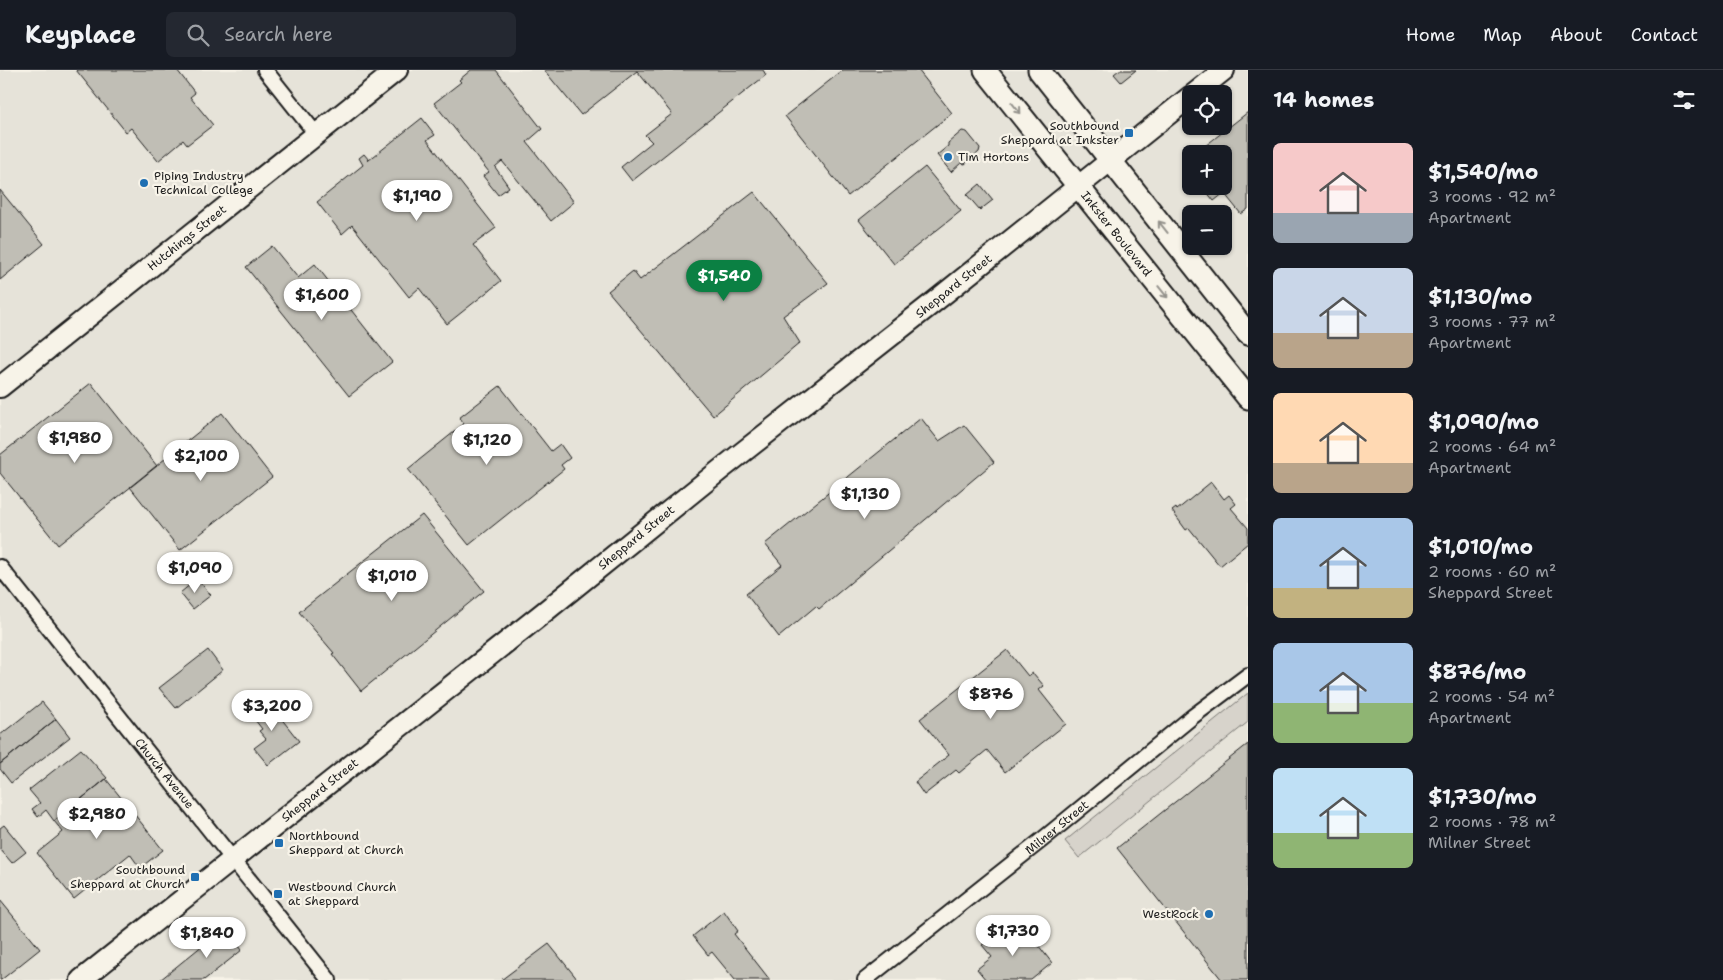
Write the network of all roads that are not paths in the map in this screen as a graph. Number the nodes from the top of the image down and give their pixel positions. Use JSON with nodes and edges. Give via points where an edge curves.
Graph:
{"nodes":[{"id":1,"x":265,"y":70,"type":"edge"},
{"id":2,"x":397,"y":70,"type":"edge"},
{"id":3,"x":985,"y":70,"type":"edge"},
{"id":4,"x":1039,"y":70,"type":"edge"},
{"id":5,"x":1224,"y":70,"type":"edge"},
{"id":6,"x":1205,"y":85,"type":"edge"},
{"id":7,"x":1182,"y":104,"type":"edge"},
{"id":8,"x":316,"y":134,"type":"junction"},
{"id":9,"x":1110,"y":160,"type":"junction"},
{"id":10,"x":1078,"y":186,"type":"junction"},
{"id":11,"x":1248,"y":334,"type":"edge"},
{"id":12,"x":0,"y":387,"type":"edge"},
{"id":13,"x":1248,"y":398,"type":"edge"},
{"id":14,"x":0,"y":567,"type":"edge"},
{"id":15,"x":1248,"y":675,"type":"edge"},
{"id":16,"x":233,"y":859,"type":"junction"},
{"id":17,"x":81,"y":980,"type":"edge"},
{"id":18,"x":330,"y":980,"type":"edge"},
{"id":19,"x":864,"y":980,"type":"edge"}],
"edges":[{"from":1,"to":8,"type":"street"},
{"from":2,"to":8,"type":"street","name":"Hutchings Street"},
{"from":3,"to":10,"type":"main road","name":"Inkster Boulevard","one_way":true},
{"from":4,"to":9,"type":"main road"},
{"from":5,"to":6,"type":"street","name":"Sheppard Street"},
{"from":7,"to":9,"type":"street","name":"Sheppard Street"},
{"from":8,"to":12,"type":"street","name":"Hutchings Street"},
{"from":9,"to":10,"type":"street","name":"Sheppard Street"},
{"from":11,"to":9,"type":"main road","one_way":true},
{"from":10,"to":13,"type":"main road","name":"Inkster Boulevard","one_way":true},
{"from":10,"to":16,"type":"street","name":"Sheppard Street"},
{"from":14,"to":16,"type":"street","name":"Church Avenue"},
{"from":15,"to":19,"type":"street","name":"Milner Street"},
{"from":16,"to":17,"type":"street","name":"Sheppard Street"},
{"from":16,"to":18,"type":"street","name":"Church Avenue"}]}
